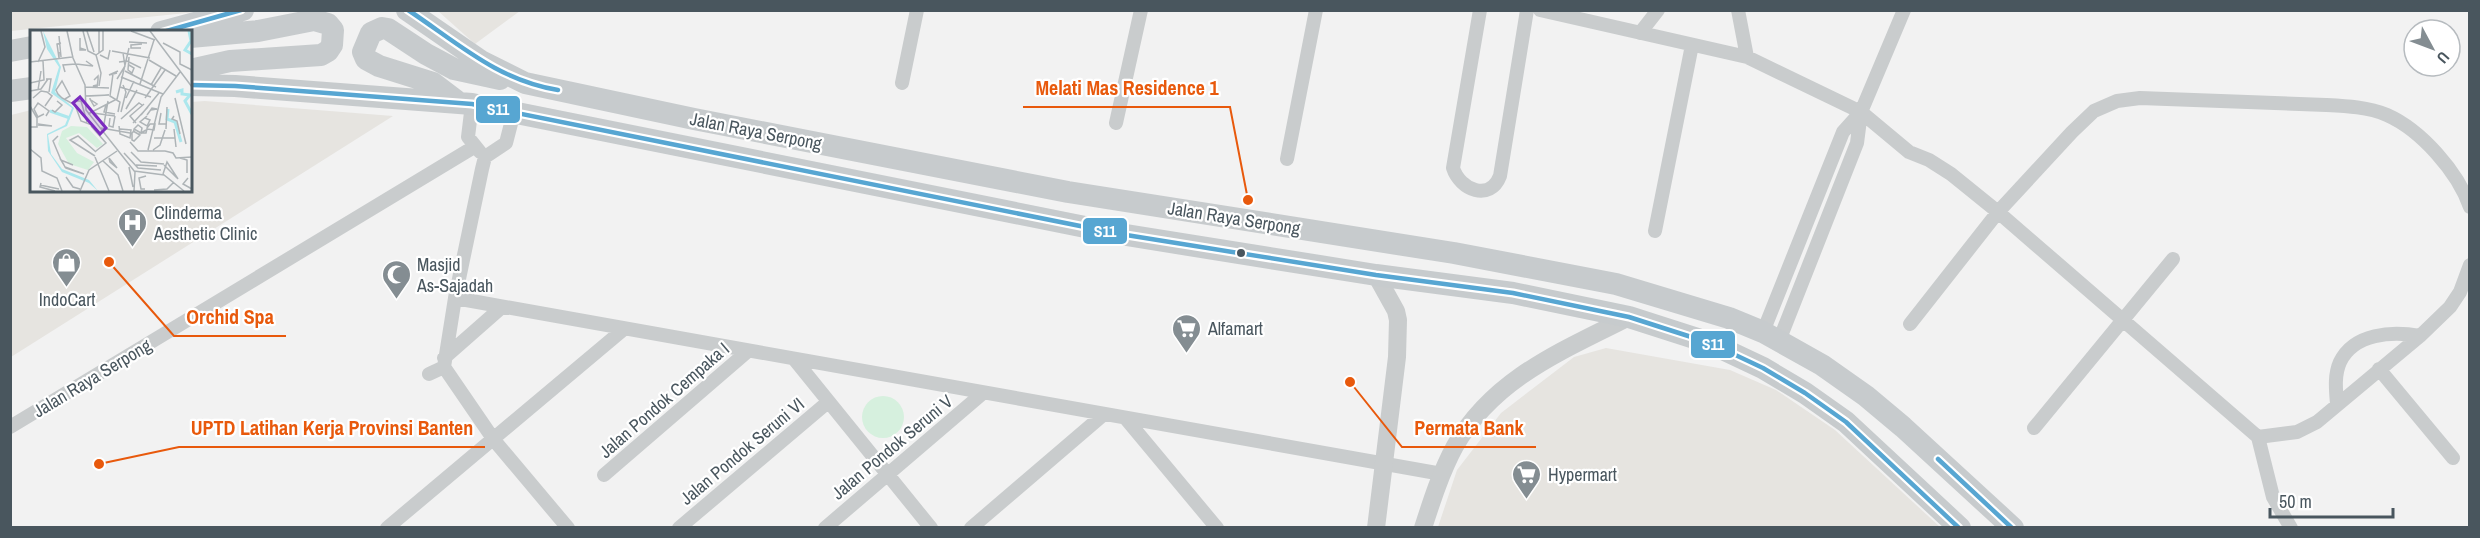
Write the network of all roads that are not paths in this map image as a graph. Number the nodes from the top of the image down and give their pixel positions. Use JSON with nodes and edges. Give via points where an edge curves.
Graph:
{"nodes":[{"id":1,"x":243,"y":10,"type":"edge"},
{"id":2,"x":407,"y":10,"type":"edge"},
{"id":3,"x":917,"y":10,"type":"edge"},
{"id":4,"x":1141,"y":10,"type":"edge"},
{"id":5,"x":1316,"y":10,"type":"edge"},
{"id":6,"x":1480,"y":10,"type":"edge"},
{"id":7,"x":1527,"y":10,"type":"edge"},
{"id":8,"x":1540,"y":10,"type":"edge"},
{"id":9,"x":1658,"y":10,"type":"edge"},
{"id":10,"x":1738,"y":10,"type":"edge"},
{"id":11,"x":1904,"y":10,"type":"edge"},
{"id":12,"x":169,"y":30,"type":"edge"},
{"id":13,"x":1641,"y":33,"type":"junction"},
{"id":14,"x":192,"y":37,"type":"edge"},
{"id":15,"x":1692,"y":45,"type":"junction"},
{"id":16,"x":30,"y":47,"type":"edge"},
{"id":17,"x":10,"y":51,"type":"edge"},
{"id":18,"x":1747,"y":57,"type":"junction"},
{"id":19,"x":192,"y":70,"type":"edge"},
{"id":20,"x":525,"y":83,"type":"junction"},
{"id":21,"x":902,"y":83,"type":"dead end"},
{"id":22,"x":192,"y":86,"type":"edge"},
{"id":23,"x":30,"y":88,"type":"edge"},
{"id":24,"x":10,"y":91,"type":"edge"},
{"id":25,"x":465,"y":103,"type":"junction"},
{"id":26,"x":514,"y":112,"type":"junction"},
{"id":27,"x":1861,"y":112,"type":"junction"},
{"id":28,"x":1116,"y":123,"type":"dead end"},
{"id":29,"x":474,"y":147,"type":"junction"},
{"id":30,"x":491,"y":154,"type":"junction"},
{"id":31,"x":1287,"y":159,"type":"dead end"},
{"id":32,"x":2469,"y":207,"type":"edge"},
{"id":33,"x":1998,"y":212,"type":"junction"},
{"id":34,"x":1655,"y":231,"type":"dead end"},
{"id":35,"x":2173,"y":259,"type":"dead end"},
{"id":36,"x":2469,"y":265,"type":"edge"},
{"id":37,"x":1376,"y":275,"type":"junction"},
{"id":38,"x":455,"y":298,"type":"junction"},
{"id":39,"x":502,"y":307,"type":"junction"},
{"id":40,"x":1629,"y":317,"type":"junction"},
{"id":41,"x":2124,"y":319,"type":"junction"},
{"id":42,"x":1910,"y":324,"type":"dead end"},
{"id":43,"x":624,"y":329,"type":"junction"},
{"id":44,"x":2420,"y":336,"type":"junction"},
{"id":45,"x":1771,"y":337,"type":"junction"},
{"id":46,"x":748,"y":351,"type":"junction"},
{"id":47,"x":795,"y":360,"type":"junction"},
{"id":48,"x":444,"y":362,"type":"junction"},
{"id":49,"x":2379,"y":369,"type":"junction"},
{"id":50,"x":429,"y":374,"type":"dead end"},
{"id":51,"x":983,"y":393,"type":"junction"},
{"id":52,"x":828,"y":402,"type":"junction"},
{"id":53,"x":2337,"y":404,"type":"junction"},
{"id":54,"x":1103,"y":415,"type":"junction"},
{"id":55,"x":1127,"y":420,"type":"junction"},
{"id":56,"x":10,"y":427,"type":"edge"},
{"id":57,"x":2034,"y":428,"type":"dead end"},
{"id":58,"x":2258,"y":437,"type":"junction"},
{"id":59,"x":494,"y":440,"type":"junction"},
{"id":60,"x":2452,"y":458,"type":"dead end"},
{"id":61,"x":1384,"y":464,"type":"junction"},
{"id":62,"x":888,"y":474,"type":"junction"},
{"id":63,"x":1442,"y":474,"type":"junction"},
{"id":64,"x":604,"y":475,"type":"dead end"},
{"id":65,"x":387,"y":528,"type":"edge"},
{"id":66,"x":568,"y":528,"type":"edge"},
{"id":67,"x":679,"y":528,"type":"edge"},
{"id":68,"x":825,"y":528,"type":"edge"},
{"id":69,"x":931,"y":528,"type":"edge"},
{"id":70,"x":971,"y":528,"type":"edge"},
{"id":71,"x":1217,"y":528,"type":"edge"},
{"id":72,"x":1376,"y":528,"type":"edge"},
{"id":73,"x":1423,"y":528,"type":"edge"},
{"id":74,"x":1960,"y":528,"type":"edge"},
{"id":75,"x":2013,"y":528,"type":"edge"},
{"id":76,"x":2291,"y":528,"type":"edge"}],
"edges":[{"from":1,"to":12,"type":"main road"},
{"from":2,"to":20,"type":"main road","name":"Jalan Raya Serpong","via":[[481,62]]},
{"from":3,"to":21,"type":"street"},
{"from":4,"to":28,"type":"street"},
{"from":5,"to":31,"type":"street"},
{"from":6,"to":7,"type":"street","via":[[1453,168],[1460,181],[1473,190],[1494,188],[1500,176]]},
{"from":8,"to":13,"type":"street"},
{"from":9,"to":13,"type":"street"},
{"from":10,"to":18,"type":"street"},
{"from":11,"to":27,"type":"street"},
{"from":13,"to":15,"type":"street"},
{"from":14,"to":19,"type":"main road","via":[[314,20],[328,24],[334,38],[328,51],[321,55],[230,61]]},
{"from":15,"to":18,"type":"street"},
{"from":15,"to":34,"type":"street"},
{"from":16,"to":17,"type":"main road"},
{"from":18,"to":27,"type":"street"},
{"from":20,"to":25,"type":"main road","via":[[454,69],[388,29],[371,33],[363,52],[366,58],[433,83]]},
{"from":20,"to":45,"type":"main road","name":"Jalan Raya Serpong","via":[[1068,192],[1454,253],[1616,284],[1729,318]]},
{"from":22,"to":25,"type":"main road","name":"Jalan Raya Serpong"},
{"from":23,"to":24,"type":"main road"},
{"from":25,"to":26,"type":"main road","name":"Jalan Raya Serpong"},
{"from":25,"to":29,"type":"street","via":[[468,137]]},
{"from":26,"to":30,"type":"street","via":[[506,143]]},
{"from":26,"to":37,"type":"main road","name":"Jalan Raya Serpong","via":[[1120,234]]},
{"from":27,"to":33,"type":"street","via":[[1910,152],[1951,174]]},
{"from":27,"to":45,"type":"street","via":[[1843,132]]},
{"from":29,"to":30,"type":"street"},
{"from":29,"to":56,"type":"street","name":"Jalan Raya Serpong"},
{"from":30,"to":38,"type":"street"},
{"from":32,"to":33,"type":"street","via":[[2464,189],[2433,149],[2411,129],[2386,115],[2326,105],[2140,98],[2117,101],[2094,111]]},
{"from":33,"to":41,"type":"street"},
{"from":33,"to":42,"type":"street"},
{"from":35,"to":41,"type":"street"},
{"from":36,"to":44,"type":"street","via":[[2450,307]]},
{"from":37,"to":40,"type":"main road","name":"Jalan Raya Serpong","via":[[1513,293]]},
{"from":37,"to":61,"type":"street","via":[[1398,320]]},
{"from":38,"to":39,"type":"street"},
{"from":38,"to":48,"type":"street"},
{"from":39,"to":43,"type":"street"},
{"from":39,"to":48,"type":"street"},
{"from":40,"to":63,"type":"street","via":[[1507,384],[1469,425]]},
{"from":40,"to":74,"type":"main road","name":"Jalan Raya Serpong","via":[[1710,343],[1805,393],[1854,430]]},
{"from":41,"to":57,"type":"street"},
{"from":41,"to":58,"type":"street"},
{"from":43,"to":46,"type":"street"},
{"from":43,"to":59,"type":"street"},
{"from":44,"to":49,"type":"street"},
{"from":44,"to":53,"type":"street","via":[[2401,332],[2375,335],[2349,351],[2340,362]]},
{"from":45,"to":75,"type":"main road","name":"Jalan Raya Serpong","via":[[1822,365],[1866,396]]},
{"from":46,"to":47,"type":"street"},
{"from":46,"to":64,"type":"street","name":"Jalan Pondok Cempaka I"},
{"from":47,"to":51,"type":"street"},
{"from":47,"to":52,"type":"street"},
{"from":48,"to":50,"type":"street"},
{"from":48,"to":59,"type":"street"},
{"from":49,"to":53,"type":"street"},
{"from":49,"to":60,"type":"street"},
{"from":51,"to":54,"type":"street"},
{"from":51,"to":62,"type":"street","name":"Jalan Pondok Seruni V"},
{"from":52,"to":62,"type":"street"},
{"from":52,"to":67,"type":"street","name":"Jalan Pondok Seruni VI"},
{"from":53,"to":58,"type":"street","via":[[2317,422],[2297,432]]},
{"from":54,"to":55,"type":"street"},
{"from":54,"to":70,"type":"street"},
{"from":55,"to":61,"type":"street"},
{"from":55,"to":71,"type":"street"},
{"from":58,"to":76,"type":"street","via":[[2273,497]]},
{"from":59,"to":65,"type":"street"},
{"from":59,"to":66,"type":"street"},
{"from":61,"to":63,"type":"street"},
{"from":61,"to":72,"type":"street"},
{"from":62,"to":68,"type":"street","name":"Jalan Pondok Seruni V"},
{"from":62,"to":69,"type":"street"},
{"from":63,"to":73,"type":"street"}]}
